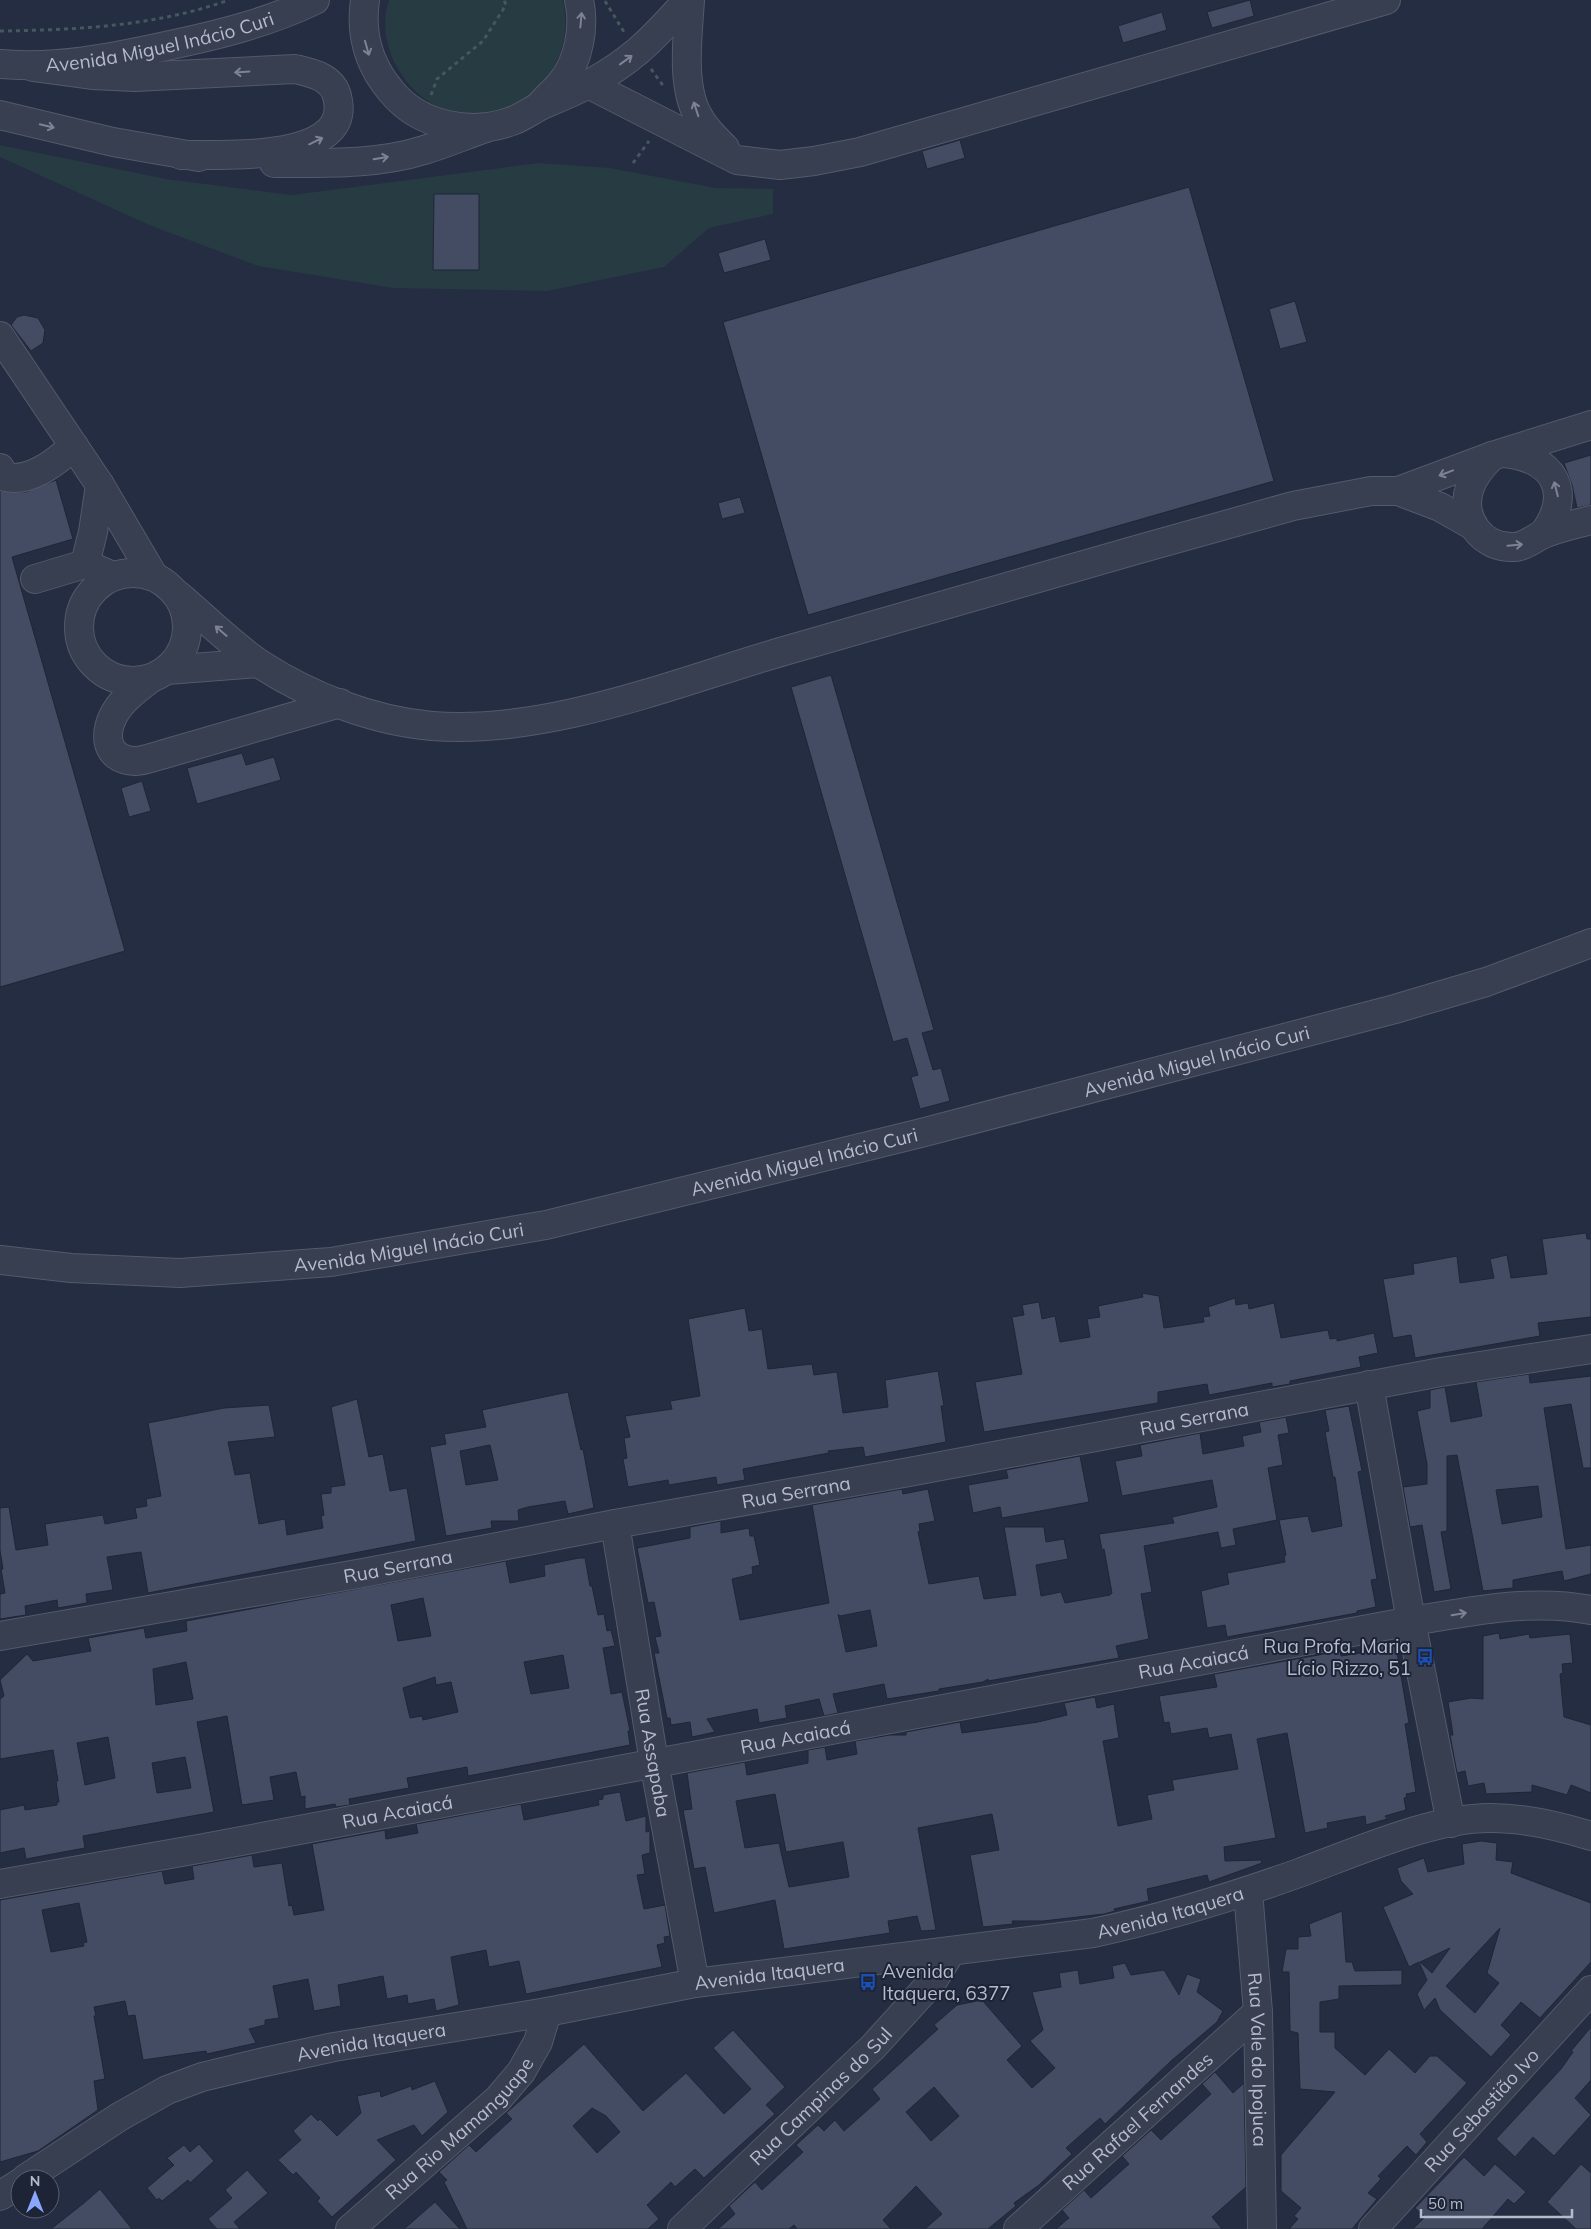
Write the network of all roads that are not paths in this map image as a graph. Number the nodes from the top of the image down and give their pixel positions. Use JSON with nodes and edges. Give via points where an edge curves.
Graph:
{"nodes":[{"id":1,"x":315,"y":0,"type":"edge"},
{"id":2,"x":365,"y":0,"type":"edge"},
{"id":3,"x":579,"y":0,"type":"edge"},
{"id":4,"x":689,"y":0,"type":"edge"},
{"id":5,"x":1386,"y":0,"type":"edge"},
{"id":6,"x":0,"y":64,"type":"edge"},
{"id":7,"x":33,"y":67,"type":"junction"},
{"id":8,"x":590,"y":85,"type":"junction"},
{"id":9,"x":537,"y":107,"type":"junction"},
{"id":10,"x":0,"y":115,"type":"edge"},
{"id":11,"x":486,"y":128,"type":"junction"},
{"id":12,"x":181,"y":155,"type":"junction"},
{"id":13,"x":737,"y":160,"type":"junction"},
{"id":14,"x":0,"y":336,"type":"edge"},
{"id":15,"x":1591,"y":425,"type":"edge"},
{"id":16,"x":74,"y":446,"type":"junction"},
{"id":17,"x":1497,"y":454,"type":"junction"},
{"id":18,"x":0,"y":468,"type":"edge"},
{"id":19,"x":100,"y":485,"type":"junction"},
{"id":20,"x":1398,"y":491,"type":"junction"},
{"id":21,"x":1591,"y":520,"type":"edge"},
{"id":22,"x":1470,"y":524,"type":"junction"},
{"id":23,"x":1544,"y":533,"type":"junction"},
{"id":24,"x":85,"y":564,"type":"junction"},
{"id":25,"x":153,"y":575,"type":"junction"},
{"id":26,"x":113,"y":576,"type":"junction"},
{"id":27,"x":35,"y":579,"type":"dead end"},
{"id":28,"x":178,"y":595,"type":"junction"},
{"id":29,"x":258,"y":663,"type":"junction"},
{"id":30,"x":158,"y":675,"type":"junction"},
{"id":31,"x":340,"y":703,"type":"junction"},
{"id":32,"x":1591,"y":943,"type":"edge"},
{"id":33,"x":0,"y":1260,"type":"edge"},
{"id":34,"x":1591,"y":1349,"type":"edge"},
{"id":35,"x":1369,"y":1385,"type":"junction"},
{"id":36,"x":614,"y":1524,"type":"junction"},
{"id":37,"x":1591,"y":1610,"type":"edge"},
{"id":38,"x":1411,"y":1621,"type":"junction"},
{"id":39,"x":5,"y":1641,"type":"edge"},
{"id":40,"x":654,"y":1762,"type":"junction"},
{"id":41,"x":1451,"y":1823,"type":"junction"},
{"id":42,"x":1591,"y":1836,"type":"edge"},
{"id":43,"x":0,"y":1884,"type":"edge"},
{"id":44,"x":1248,"y":1891,"type":"junction"},
{"id":45,"x":950,"y":1952,"type":"junction"},
{"id":46,"x":696,"y":1984,"type":"junction"},
{"id":47,"x":1591,"y":1990,"type":"edge"},
{"id":48,"x":547,"y":2012,"type":"junction"},
{"id":49,"x":1258,"y":2012,"type":"junction"},
{"id":50,"x":40,"y":2169,"type":"edge"},
{"id":51,"x":350,"y":2229,"type":"edge"},
{"id":52,"x":682,"y":2229,"type":"edge"},
{"id":53,"x":1018,"y":2229,"type":"edge"},
{"id":54,"x":1262,"y":2229,"type":"edge"},
{"id":55,"x":1373,"y":2229,"type":"edge"}],
"edges":[{"from":1,"to":7,"type":"street","name":"Avenida Miguel Inácio Curi","via":[[282,16],[234,32],[112,58]]},
{"from":2,"to":11,"type":"street","one_way":true,"via":[[362,18],[366,48],[379,77],[398,100],[424,117],[454,127]]},
{"from":9,"to":3,"type":"street","one_way":true,"via":[[563,81],[578,48],[582,12]]},
{"from":8,"to":4,"type":"street","one_way":true,"via":[[638,51]]},
{"from":13,"to":4,"type":"street","one_way":true,"via":[[698,118],[687,64]]},
{"from":5,"to":13,"type":"street","via":[[860,152],[780,165]]},
{"from":6,"to":7,"type":"street","name":"Avenida Miguel Inácio Curi"},
{"from":12,"to":7,"type":"street","one_way":true,"via":[[282,151],[314,143],[332,130],[337,121],[340,108],[337,94],[328,81],[314,73],[295,69],[135,77]]},
{"from":8,"to":9,"type":"street"},
{"from":8,"to":13,"type":"street"},
{"from":9,"to":11,"type":"street","via":[[513,121]]},
{"from":10,"to":12,"type":"street","one_way":true},
{"from":12,"to":11,"type":"street","one_way":true,"via":[[272,163],[375,159],[422,151]]},
{"from":14,"to":16,"type":"street"},
{"from":15,"to":17,"type":"street"},
{"from":16,"to":18,"type":"street","via":[[54,464],[29,475],[13,478],[5,476]]},
{"from":16,"to":19,"type":"street"},
{"from":17,"to":20,"type":"street","one_way":true},
{"from":17,"to":22,"type":"street","via":[[1479,470],[1470,487],[1466,502]]},
{"from":23,"to":17,"type":"street","one_way":true,"via":[[1554,519],[1557,485],[1548,470],[1535,459],[1520,454]]},
{"from":19,"to":24,"type":"street"},
{"from":19,"to":25,"type":"street"},
{"from":20,"to":22,"type":"street","via":[[1440,507]]},
{"from":20,"to":31,"type":"street","via":[[1371,491],[1293,506],[558,716],[485,727],[430,726],[387,718]]},
{"from":21,"to":23,"type":"street"},
{"from":22,"to":23,"type":"street","one_way":true,"via":[[1484,538],[1499,545],[1515,547]]},
{"from":24,"to":26,"type":"street"},
{"from":24,"to":27,"type":"street"},
{"from":25,"to":26,"type":"street","via":[[131,572]]},
{"from":25,"to":28,"type":"street"},
{"from":26,"to":30,"type":"street","via":[[97,586],[85,600],[79,617],[79,636],[85,654],[97,668],[113,678],[132,681]]},
{"from":29,"to":28,"type":"street","one_way":true},
{"from":28,"to":30,"type":"street","via":[[185,607],[188,635],[177,660]]},
{"from":29,"to":30,"type":"street"},
{"from":29,"to":31,"type":"street"},
{"from":30,"to":31,"type":"street","via":[[131,694],[116,711],[108,742],[111,751],[121,759],[136,761],[161,755]]},
{"from":32,"to":33,"type":"street","name":"Avenida Miguel Inácio Curi","via":[[1486,982],[1395,1009],[921,1133],[546,1225],[330,1262],[180,1272],[71,1268]]},
{"from":34,"to":35,"type":"street","name":"Rua Serrana"},
{"from":35,"to":36,"type":"street","name":"Rua Serrana"},
{"from":35,"to":38,"type":"street"},
{"from":36,"to":39,"type":"street","name":"Rua Serrana"},
{"from":36,"to":40,"type":"street","name":"Rua Assapaba"},
{"from":38,"to":37,"type":"street","name":"Rua Acaiacá","one_way":true,"via":[[1520,1604]]},
{"from":38,"to":40,"type":"street","name":"Rua Acaiacá"},
{"from":38,"to":41,"type":"street"},
{"from":40,"to":43,"type":"street","name":"Rua Acaiacá"},
{"from":40,"to":46,"type":"street","name":"Rua Assapaba"},
{"from":41,"to":42,"type":"street","name":"Avenida Itaquera","via":[[1490,1818],[1530,1821]]},
{"from":41,"to":44,"type":"street","name":"Avenida Itaquera","via":[[1398,1837]]},
{"from":44,"to":45,"type":"street","name":"Avenida Itaquera","via":[[1148,1922]]},
{"from":44,"to":49,"type":"street","name":"Rua Vale do Ipojuca"},
{"from":45,"to":46,"type":"street","name":"Avenida Itaquera"},
{"from":45,"to":52,"type":"street","name":"Rua Campinas do Sul","via":[[932,1982],[873,2047]]},
{"from":46,"to":48,"type":"street","name":"Avenida Itaquera"},
{"from":47,"to":55,"type":"street","name":"Rua Sebastião Ivo"},
{"from":48,"to":50,"type":"street","name":"Avenida Itaquera","via":[[334,2047],[202,2077],[166,2090]]},
{"from":48,"to":51,"type":"street","name":"Rua Rio Mamanguape","via":[[538,2042],[521,2072],[498,2099]]},
{"from":49,"to":53,"type":"street","name":"Rua Rafael Fernandes"},
{"from":49,"to":54,"type":"street","name":"Rua Vale do Ipojuca"}]}
